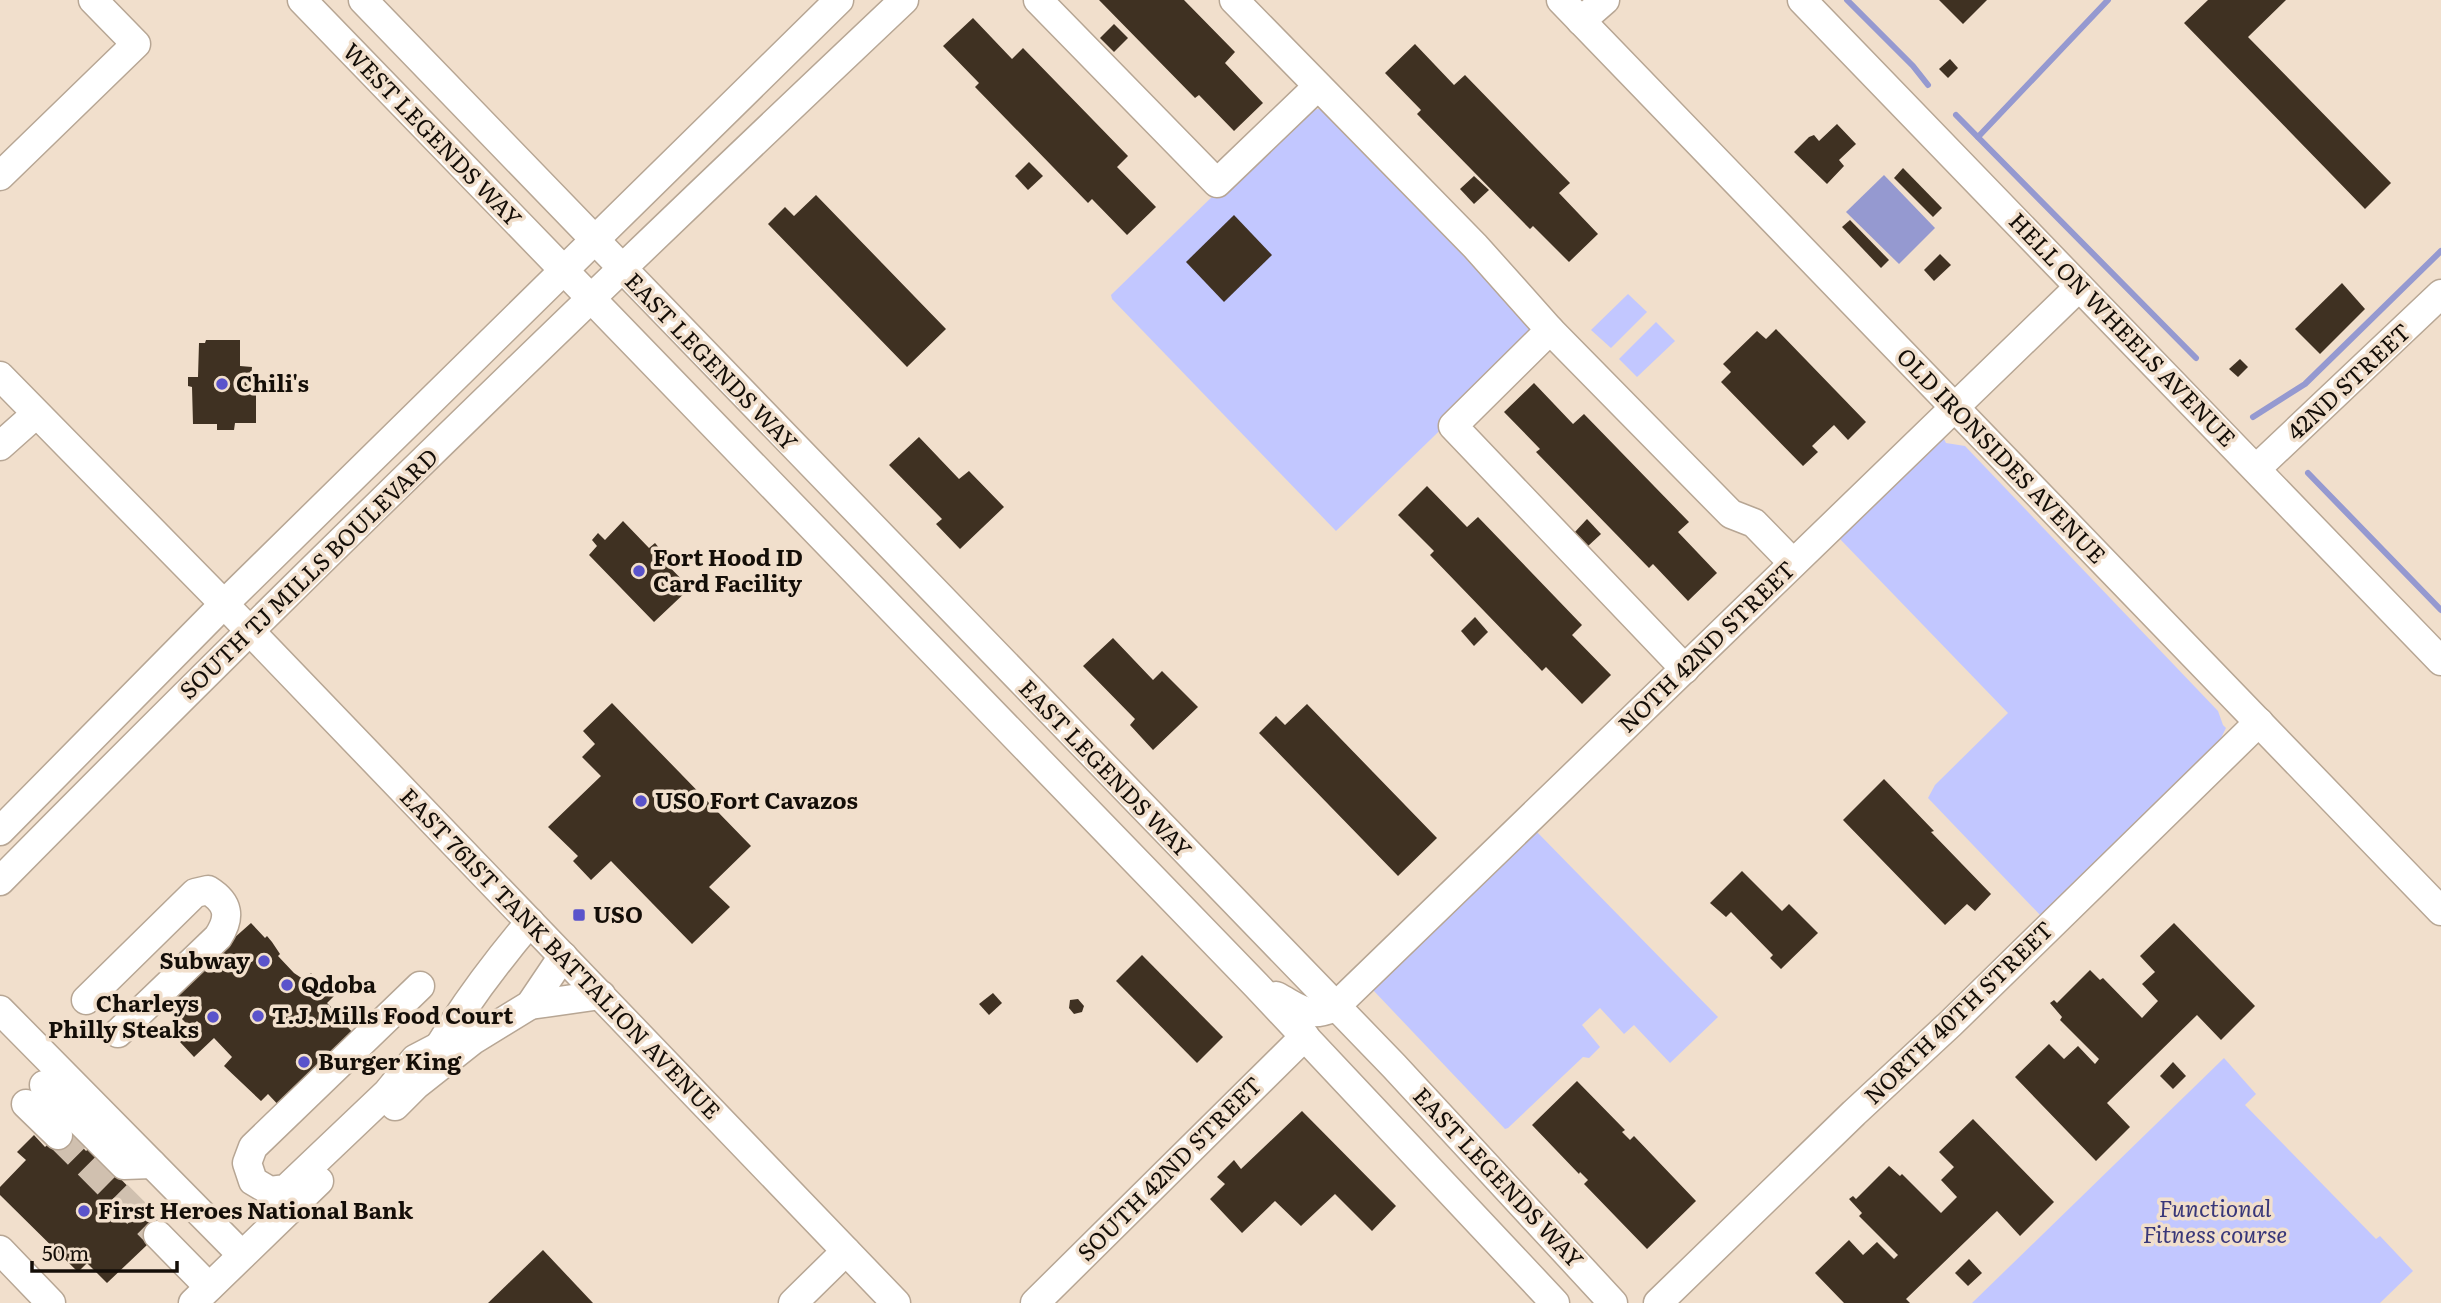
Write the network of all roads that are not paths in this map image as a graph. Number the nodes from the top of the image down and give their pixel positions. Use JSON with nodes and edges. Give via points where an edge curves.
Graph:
{"nodes":[{"id":1,"x":93,"y":0,"type":"edge"},
{"id":2,"x":302,"y":0,"type":"edge"},
{"id":3,"x":363,"y":0,"type":"edge"},
{"id":4,"x":839,"y":0,"type":"edge"},
{"id":5,"x":1038,"y":0,"type":"edge"},
{"id":6,"x":1234,"y":0,"type":"edge"},
{"id":7,"x":1561,"y":0,"type":"edge"},
{"id":8,"x":1605,"y":0,"type":"edge"},
{"id":9,"x":1802,"y":0,"type":"edge"},
{"id":10,"x":888,"y":5,"type":"edge"},
{"id":11,"x":1581,"y":21,"type":"junction"},
{"id":12,"x":1317,"y":87,"type":"junction"},
{"id":13,"x":0,"y":176,"type":"edge"},
{"id":14,"x":593,"y":239,"type":"junction"},
{"id":15,"x":622,"y":269,"type":"junction"},
{"id":16,"x":562,"y":270,"type":"junction"},
{"id":17,"x":2079,"y":287,"type":"junction"},
{"id":18,"x":2441,"y":294,"type":"edge"},
{"id":19,"x":591,"y":299,"type":"junction"},
{"id":20,"x":1550,"y":330,"type":"junction"},
{"id":21,"x":0,"y":376,"type":"edge"},
{"id":22,"x":1954,"y":408,"type":"junction"},
{"id":23,"x":36,"y":414,"type":"junction"},
{"id":24,"x":0,"y":446,"type":"edge"},
{"id":25,"x":2256,"y":469,"type":"junction"},
{"id":26,"x":1793,"y":563,"type":"junction"},
{"id":27,"x":224,"y":604,"type":"junction"},
{"id":28,"x":249,"y":631,"type":"junction"},
{"id":29,"x":2441,"y":661,"type":"edge"},
{"id":30,"x":1685,"y":669,"type":"junction"},
{"id":31,"x":2259,"y":722,"type":"junction"},
{"id":32,"x":0,"y":831,"type":"edge"},
{"id":33,"x":0,"y":881,"type":"edge"},
{"id":34,"x":2441,"y":911,"type":"edge"},
{"id":35,"x":530,"y":922,"type":"junction"},
{"id":36,"x":563,"y":956,"type":"junction"},
{"id":37,"x":1256,"y":985,"type":"junction"},
{"id":38,"x":420,"y":986,"type":"dead end"},
{"id":39,"x":601,"y":995,"type":"junction"},
{"id":40,"x":86,"y":1000,"type":"dead end"},
{"id":41,"x":530,"y":1005,"type":"junction"},
{"id":42,"x":1335,"y":1007,"type":"junction"},
{"id":43,"x":0,"y":1010,"type":"edge"},
{"id":44,"x":118,"y":1033,"type":"dead end"},
{"id":45,"x":1305,"y":1036,"type":"junction"},
{"id":46,"x":438,"y":1047,"type":"junction"},
{"id":47,"x":1394,"y":1066,"type":"junction"},
{"id":48,"x":416,"y":1086,"type":"junction"},
{"id":49,"x":58,"y":1135,"type":"tunnel mouth"},
{"id":50,"x":152,"y":1164,"type":"junction"},
{"id":51,"x":158,"y":1235,"type":"tunnel mouth"},
{"id":52,"x":0,"y":1250,"type":"edge"},
{"id":53,"x":846,"y":1251,"type":"junction"},
{"id":54,"x":242,"y":1255,"type":"junction"},
{"id":55,"x":201,"y":1295,"type":"edge"},
{"id":56,"x":51,"y":1303,"type":"edge"},
{"id":57,"x":793,"y":1303,"type":"edge"},
{"id":58,"x":896,"y":1303,"type":"edge"},
{"id":59,"x":1035,"y":1303,"type":"edge"},
{"id":60,"x":1555,"y":1303,"type":"edge"},
{"id":61,"x":1613,"y":1303,"type":"edge"},
{"id":62,"x":1658,"y":1303,"type":"edge"}],
"edges":[{"from":1,"to":13,"type":"street","via":[[136,44]]},
{"from":2,"to":16,"type":"street","name":"WEST LEGENDS WAY"},
{"from":3,"to":14,"type":"street","name":"WEST LEGENDS WAY"},
{"from":4,"to":14,"type":"street","name":"SOUTH TJ MILLS BOULEVARD"},
{"from":5,"to":12,"type":"street","via":[[1217,183]]},
{"from":6,"to":12,"type":"street"},
{"from":7,"to":11,"type":"street","name":"OLD IRONSIDES AVENUE"},
{"from":8,"to":11,"type":"street"},
{"from":9,"to":17,"type":"street","name":"HELL ON WHEELS AVENUE"},
{"from":10,"to":15,"type":"street","name":"SOUTH TJ MILLS BOULEVARD"},
{"from":11,"to":22,"type":"street","name":"OLD IRONSIDES AVENUE"},
{"from":12,"to":20,"type":"street","via":[[1475,246]]},
{"from":14,"to":15,"type":"street","name":"EAST LEGENDS WAY"},
{"from":14,"to":16,"type":"street","name":"SOUTH TJ MILLS BOULEVARD"},
{"from":15,"to":19,"type":"street","name":"SOUTH TJ MILLS BOULEVARD"},
{"from":15,"to":42,"type":"street","name":"EAST LEGENDS WAY"},
{"from":16,"to":19,"type":"street","name":"EAST LEGENDS WAY"},
{"from":16,"to":27,"type":"street","name":"SOUTH TJ MILLS BOULEVARD"},
{"from":17,"to":22,"type":"street","name":"NOTH 42ND STREET"},
{"from":17,"to":25,"type":"street","name":"HELL ON WHEELS AVENUE"},
{"from":18,"to":25,"type":"street","name":"42ND STREET"},
{"from":19,"to":28,"type":"street","name":"SOUTH TJ MILLS BOULEVARD"},
{"from":19,"to":37,"type":"street","name":"EAST LEGENDS WAY"},
{"from":20,"to":26,"type":"street","via":[[1731,514],[1754,523]]},
{"from":20,"to":30,"type":"street","via":[[1453,426]]},
{"from":21,"to":23,"type":"street","name":"EAST 761ST TANK BATTALION AVENUE"},
{"from":22,"to":26,"type":"street","name":"NOTH 42ND STREET"},
{"from":22,"to":31,"type":"street","name":"OLD IRONSIDES AVENUE"},
{"from":23,"to":24,"type":"street"},
{"from":23,"to":27,"type":"street","name":"EAST 761ST TANK BATTALION AVENUE"},
{"from":25,"to":29,"type":"street","name":"HELL ON WHEELS AVENUE"},
{"from":26,"to":30,"type":"street","name":"NOTH 42ND STREET"},
{"from":27,"to":28,"type":"street","name":"EAST 761ST TANK BATTALION AVENUE"},
{"from":27,"to":32,"type":"street","name":"SOUTH TJ MILLS BOULEVARD"},
{"from":28,"to":33,"type":"street","name":"SOUTH TJ MILLS BOULEVARD"},
{"from":28,"to":35,"type":"street","name":"EAST 761ST TANK BATTALION AVENUE"},
{"from":30,"to":42,"type":"street","name":"NOTH 42ND STREET"},
{"from":31,"to":34,"type":"street","name":"OLD IRONSIDES AVENUE"},
{"from":31,"to":62,"type":"street","name":"NORTH 40TH STREET"},
{"from":35,"to":36,"type":"street","name":"EAST 761ST TANK BATTALION AVENUE"},
{"from":35,"to":46,"type":"street","via":[[482,981]]},
{"from":36,"to":39,"type":"street","name":"EAST 761ST TANK BATTALION AVENUE"},
{"from":36,"to":41,"type":"street"},
{"from":37,"to":42,"type":"street","via":[[1307,1012],[1320,1014]]},
{"from":37,"to":45,"type":"street","name":"EAST LEGENDS WAY"},
{"from":38,"to":46,"type":"street","via":[[253,1147],[247,1163],[253,1181],[270,1191],[286,1189],[387,1093],[415,1059]]},
{"from":39,"to":41,"type":"street"},
{"from":39,"to":53,"type":"street","name":"EAST 761ST TANK BATTALION AVENUE"},
{"from":40,"to":44,"type":"street","via":[[195,893],[208,890],[221,898],[225,926],[218,937]]},
{"from":41,"to":48,"type":"street","via":[[473,1040]]},
{"from":42,"to":47,"type":"street","name":"EAST LEGENDS WAY"},
{"from":43,"to":50,"type":"street"},
{"from":45,"to":47,"type":"street","via":[[1323,1033],[1340,1037]]},
{"from":45,"to":59,"type":"street","name":"SOUTH 42ND STREET"},
{"from":45,"to":60,"type":"street","name":"EAST LEGENDS WAY"},
{"from":46,"to":48,"type":"street"},
{"from":47,"to":61,"type":"street","name":"EAST LEGENDS WAY"},
{"from":48,"to":54,"type":"street"},
{"from":49,"to":50,"type":"street","via":[[35,1094],[124,1165]]},
{"from":50,"to":54,"type":"street"},
{"from":51,"to":55,"type":"street"},
{"from":52,"to":56,"type":"street"},
{"from":53,"to":57,"type":"street"},
{"from":53,"to":58,"type":"street","name":"EAST 761ST TANK BATTALION AVENUE"},
{"from":54,"to":55,"type":"street"}]}
